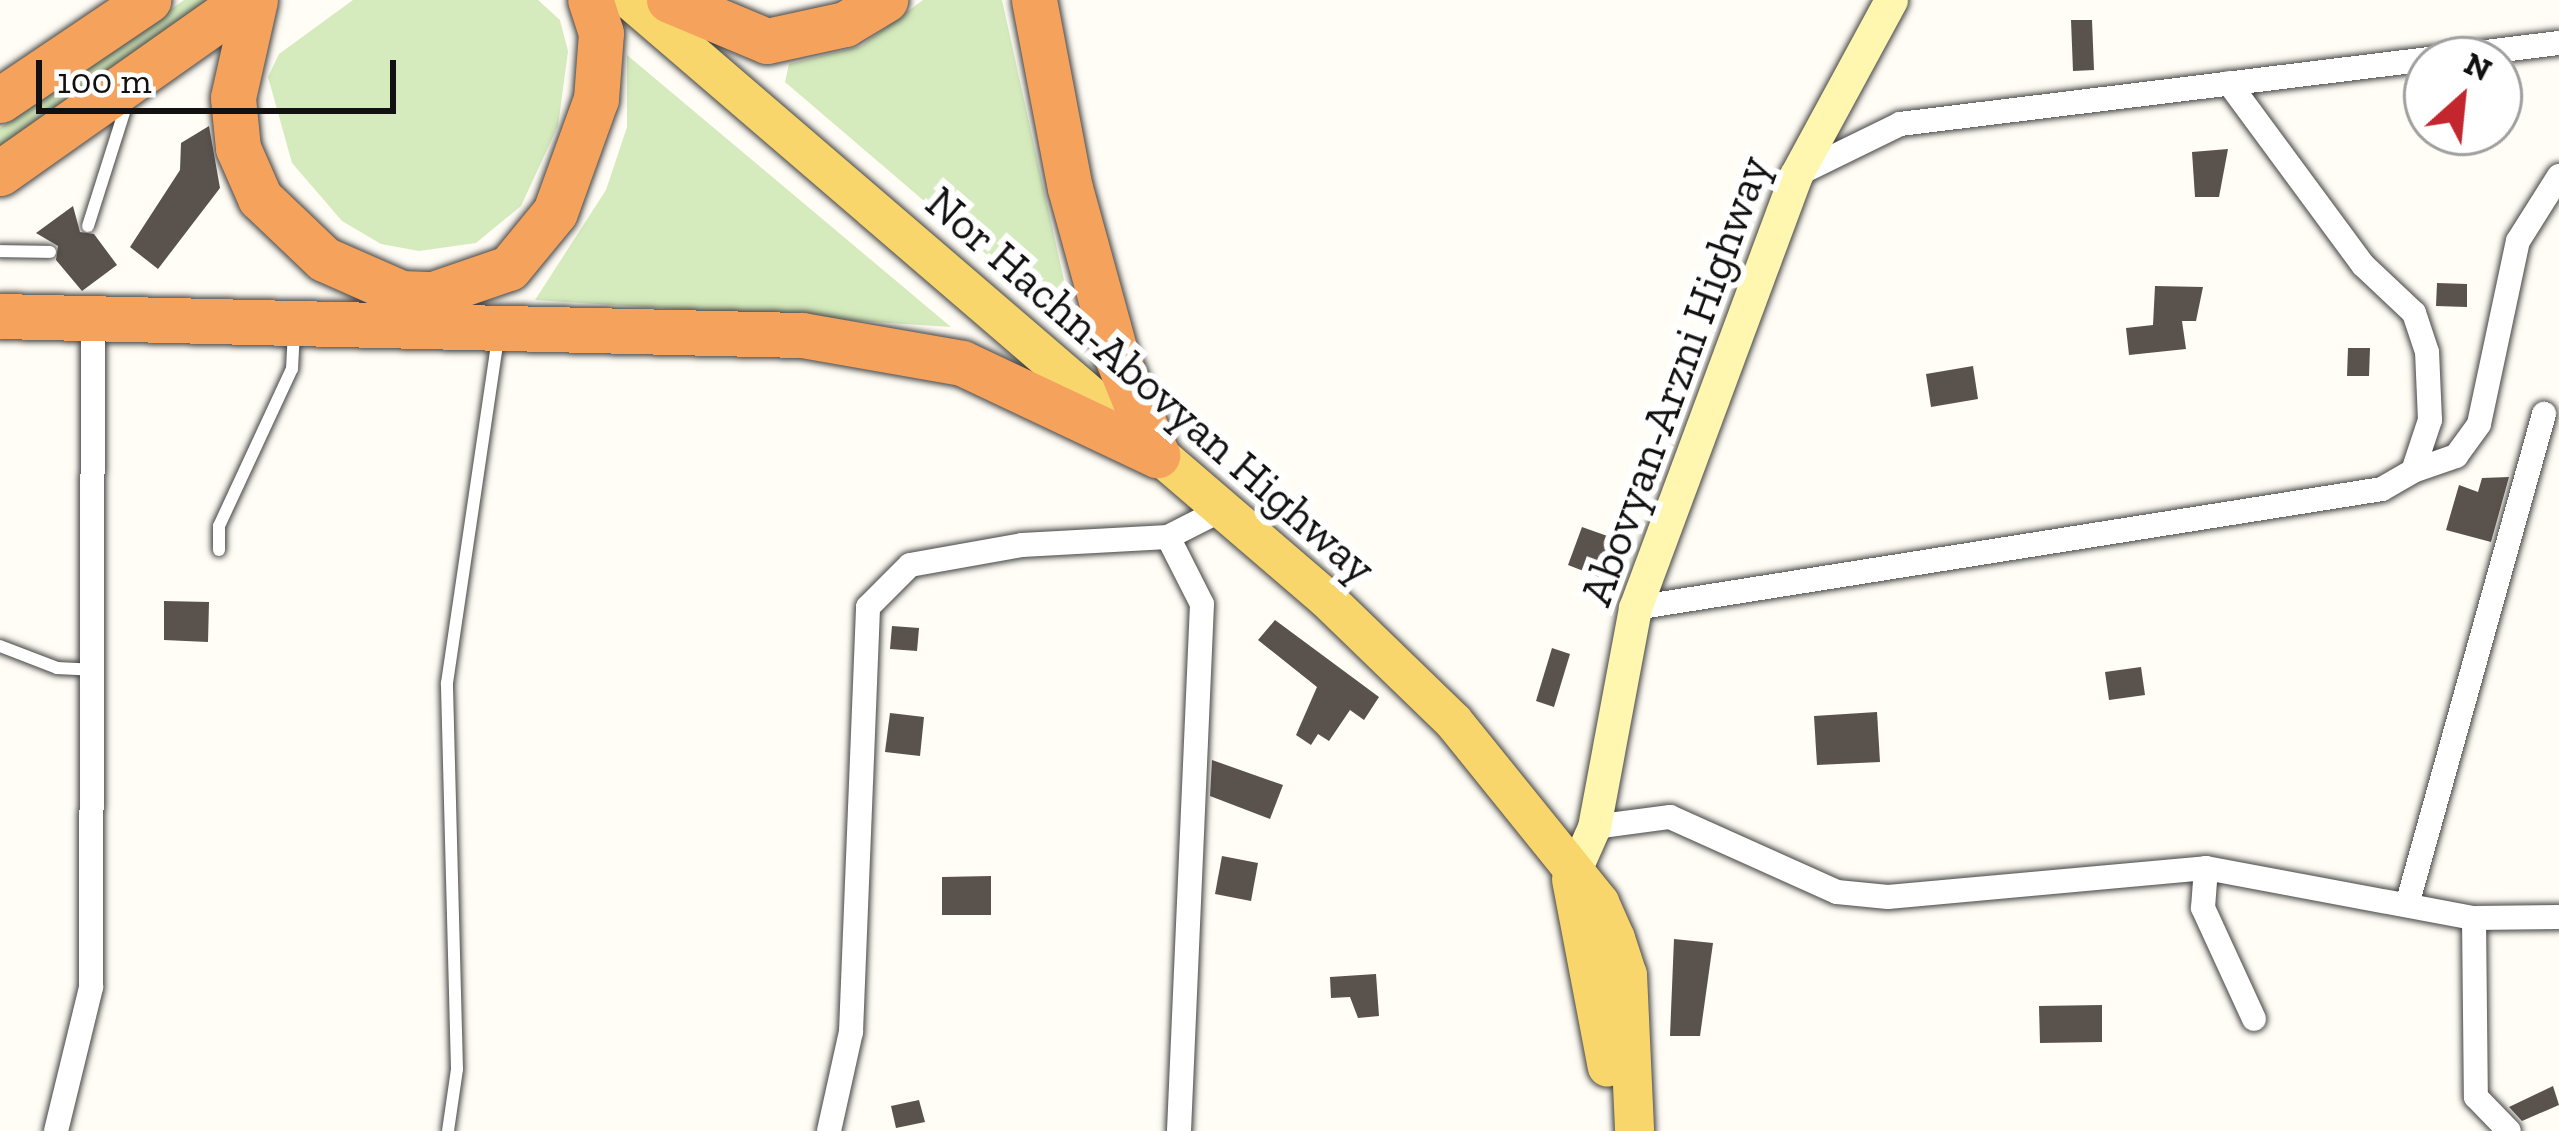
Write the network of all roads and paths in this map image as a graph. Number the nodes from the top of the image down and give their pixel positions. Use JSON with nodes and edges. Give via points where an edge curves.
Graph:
{"nodes":[{"id":1,"x":148,"y":0,"type":"edge"},
{"id":2,"x":244,"y":0,"type":"edge"},
{"id":3,"x":255,"y":0,"type":"edge"},
{"id":4,"x":590,"y":0,"type":"edge"},
{"id":5,"x":630,"y":0,"type":"edge"},
{"id":6,"x":669,"y":0,"type":"edge"},
{"id":7,"x":885,"y":0,"type":"edge"},
{"id":8,"x":1034,"y":0,"type":"edge"},
{"id":9,"x":1891,"y":0,"type":"edge"},
{"id":10,"x":2556,"y":47,"type":"edge"},
{"id":11,"x":133,"y":82,"type":"junction"},
{"id":12,"x":2229,"y":83,"type":"junction"},
{"id":13,"x":0,"y":100,"type":"edge"},
{"id":14,"x":0,"y":173,"type":"edge"},
{"id":15,"x":1796,"y":175,"type":"junction"},
{"id":16,"x":2559,"y":176,"type":"edge"},
{"id":17,"x":88,"y":226,"type":"dead end"},
{"id":18,"x":0,"y":251,"type":"edge"},
{"id":19,"x":50,"y":252,"type":"dead end"},
{"id":20,"x":0,"y":316,"type":"edge"},
{"id":21,"x":93,"y":318,"type":"junction"},
{"id":22,"x":294,"y":321,"type":"junction"},
{"id":23,"x":500,"y":325,"type":"junction"},
{"id":24,"x":2544,"y":414,"type":"dead end"},
{"id":25,"x":1157,"y":455,"type":"junction"},
{"id":26,"x":2413,"y":471,"type":"junction"},
{"id":27,"x":1221,"y":510,"type":"junction"},
{"id":28,"x":1168,"y":537,"type":"junction"},
{"id":29,"x":218,"y":550,"type":"dead end"},
{"id":30,"x":1635,"y":608,"type":"junction"},
{"id":31,"x":0,"y":646,"type":"edge"},
{"id":32,"x":97,"y":670,"type":"junction"},
{"id":33,"x":1594,"y":826,"type":"junction"},
{"id":34,"x":2206,"y":868,"type":"junction"},
{"id":35,"x":1571,"y":878,"type":"junction"},
{"id":36,"x":2407,"y":905,"type":"junction"},
{"id":37,"x":2559,"y":917,"type":"edge"},
{"id":38,"x":2474,"y":918,"type":"junction"},
{"id":39,"x":2254,"y":1019,"type":"dead end"},
{"id":40,"x":56,"y":1131,"type":"edge"},
{"id":41,"x":448,"y":1131,"type":"edge"},
{"id":42,"x":829,"y":1131,"type":"edge"},
{"id":43,"x":1179,"y":1131,"type":"edge"},
{"id":44,"x":1609,"y":1131,"type":"edge"},
{"id":45,"x":1634,"y":1131,"type":"edge"},
{"id":46,"x":2509,"y":1131,"type":"edge"}],
"edges":[{"from":1,"to":13,"type":"highway"},
{"from":2,"to":11,"type":"highway"},
{"from":3,"to":4,"type":"highway","via":[[233,98],[238,148],[260,198],[324,260],[401,292],[433,294],[509,268],[555,212],[596,99],[601,33]]},
{"from":5,"to":25,"type":"main road","name":"Nor Hachn-Abovyan Highway"},
{"from":6,"to":7,"type":"highway","via":[[767,40],[845,24]]},
{"from":8,"to":25,"type":"highway","via":[[1115,356]]},
{"from":9,"to":15,"type":"main road","name":"Abovyan-Arzni Highway"},
{"from":10,"to":12,"type":"street"},
{"from":11,"to":14,"type":"highway"},
{"from":11,"to":17,"type":"lane"},
{"from":12,"to":15,"type":"street","via":[[1900,124]]},
{"from":12,"to":26,"type":"street","via":[[2362,265],[2414,314],[2427,352],[2430,420]]},
{"from":15,"to":30,"type":"main road","name":"Abovyan-Arzni Highway"},
{"from":16,"to":26,"type":"street","via":[[2518,241],[2479,424],[2456,456]]},
{"from":18,"to":19,"type":"lane"},
{"from":20,"to":21,"type":"highway"},
{"from":21,"to":22,"type":"highway"},
{"from":21,"to":32,"type":"street"},
{"from":22,"to":23,"type":"highway"},
{"from":22,"to":29,"type":"lane","via":[[292,369],[219,526]]},
{"from":23,"to":25,"type":"highway","via":[[802,335],[962,363]]},
{"from":23,"to":41,"type":"lane","via":[[447,683],[457,1069]]},
{"from":24,"to":36,"type":"street"},
{"from":25,"to":27,"type":"main road","name":"Nor Hachn-Abovyan Highway"},
{"from":26,"to":30,"type":"street","via":[[2382,489]]},
{"from":27,"to":28,"type":"street"},
{"from":27,"to":35,"type":"main road","name":"Nor Hachn-Abovyan Highway","via":[[1453,722]]},
{"from":28,"to":42,"type":"street","via":[[1022,545],[910,565],[868,607],[850,1032]]},
{"from":28,"to":43,"type":"street","via":[[1202,604]]},
{"from":30,"to":33,"type":"main road","name":"Abovyan-Arzni Highway"},
{"from":31,"to":32,"type":"lane","via":[[57,668]]},
{"from":32,"to":40,"type":"street","via":[[91,987]]},
{"from":33,"to":34,"type":"street","via":[[1670,817],[1837,892],[1888,897]]},
{"from":33,"to":35,"type":"main road","name":"Abovyan-Arzni Highway"},
{"from":34,"to":36,"type":"street"},
{"from":34,"to":39,"type":"street","via":[[2203,908]]},
{"from":35,"to":44,"type":"main road","via":[[1606,1032]]},
{"from":35,"to":45,"type":"main road","name":"Nor Hachn-Abovyan Highway","via":[[1599,902],[1627,974]]},
{"from":36,"to":38,"type":"street"},
{"from":37,"to":38,"type":"street"},
{"from":38,"to":46,"type":"street","via":[[2476,1097]]}]}
